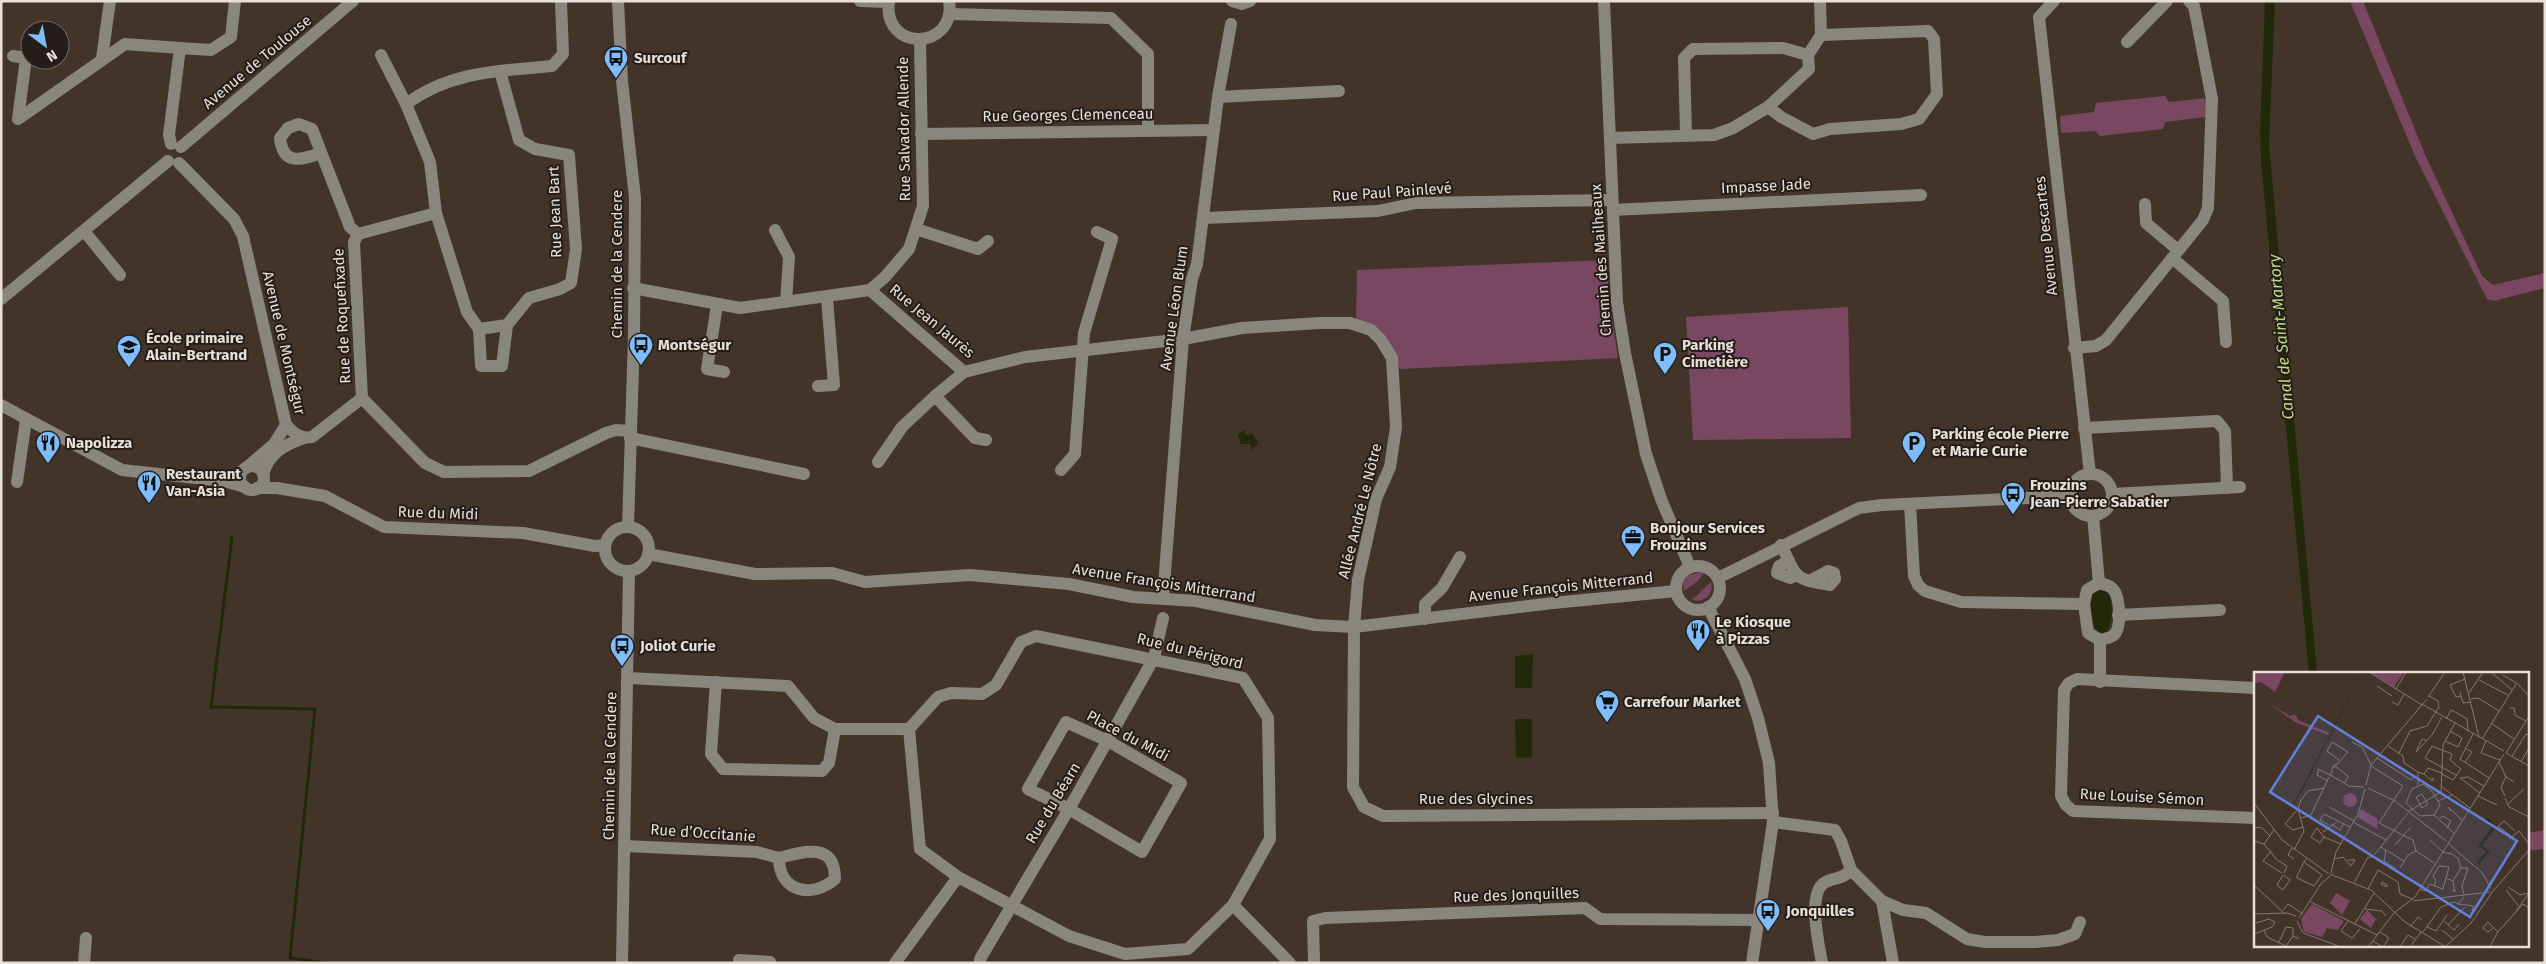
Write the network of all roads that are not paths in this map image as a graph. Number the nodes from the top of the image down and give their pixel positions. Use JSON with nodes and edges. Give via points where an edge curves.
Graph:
{"nodes":[{"id":1,"x":110,"y":1,"type":"edge"},
{"id":2,"x":235,"y":1,"type":"edge"},
{"id":3,"x":353,"y":1,"type":"edge"},
{"id":4,"x":561,"y":1,"type":"edge"},
{"id":5,"x":618,"y":1,"type":"edge"},
{"id":6,"x":860,"y":1,"type":"edge"},
{"id":7,"x":889,"y":1,"type":"edge"},
{"id":8,"x":1232,"y":1,"type":"edge"},
{"id":9,"x":1250,"y":1,"type":"edge"},
{"id":10,"x":1604,"y":1,"type":"edge"},
{"id":11,"x":1820,"y":1,"type":"edge"},
{"id":12,"x":2167,"y":1,"type":"edge"},
{"id":13,"x":2050,"y":3,"type":"edge"},
{"id":14,"x":2194,"y":3,"type":"edge"},
{"id":15,"x":950,"y":8,"type":"edge"},
{"id":16,"x":1231,"y":24,"type":"dead end"},
{"id":17,"x":1821,"y":35,"type":"junction"},
{"id":18,"x":920,"y":40,"type":"junction"},
{"id":19,"x":2127,"y":42,"type":"dead end"},
{"id":20,"x":180,"y":48,"type":"junction"},
{"id":21,"x":381,"y":55,"type":"dead end"},
{"id":22,"x":1808,"y":55,"type":"junction"},
{"id":23,"x":13,"y":56,"type":"dead end"},
{"id":24,"x":102,"y":58,"type":"junction"},
{"id":25,"x":500,"y":71,"type":"junction"},
{"id":26,"x":1339,"y":91,"type":"dead end"},
{"id":27,"x":1218,"y":97,"type":"junction"},
{"id":28,"x":406,"y":104,"type":"junction"},
{"id":29,"x":1768,"y":107,"type":"junction"},
{"id":30,"x":1148,"y":130,"type":"junction"},
{"id":31,"x":1214,"y":130,"type":"junction"},
{"id":32,"x":922,"y":134,"type":"junction"},
{"id":33,"x":1686,"y":135,"type":"junction"},
{"id":34,"x":1611,"y":138,"type":"junction"},
{"id":35,"x":176,"y":146,"type":"junction"},
{"id":36,"x":321,"y":153,"type":"dead end"},
{"id":37,"x":174,"y":162,"type":"junction"},
{"id":38,"x":1921,"y":195,"type":"dead end"},
{"id":39,"x":2145,"y":204,"type":"dead end"},
{"id":40,"x":1612,"y":205,"type":"junction"},
{"id":41,"x":436,"y":213,"type":"junction"},
{"id":42,"x":1204,"y":218,"type":"junction"},
{"id":43,"x":916,"y":229,"type":"junction"},
{"id":44,"x":775,"y":230,"type":"dead end"},
{"id":45,"x":84,"y":231,"type":"junction"},
{"id":46,"x":1097,"y":232,"type":"dead end"},
{"id":47,"x":358,"y":234,"type":"junction"},
{"id":48,"x":988,"y":241,"type":"dead end"},
{"id":49,"x":2175,"y":254,"type":"junction"},
{"id":50,"x":120,"y":274,"type":"dead end"},
{"id":51,"x":634,"y":288,"type":"junction"},
{"id":52,"x":870,"y":290,"type":"junction"},
{"id":53,"x":827,"y":298,"type":"junction"},
{"id":54,"x":1,"y":299,"type":"edge"},
{"id":55,"x":786,"y":302,"type":"junction"},
{"id":56,"x":717,"y":305,"type":"junction"},
{"id":57,"x":508,"y":325,"type":"junction"},
{"id":58,"x":479,"y":329,"type":"junction"},
{"id":59,"x":1183,"y":340,"type":"junction"},
{"id":60,"x":2226,"y":342,"type":"dead end"},
{"id":61,"x":2074,"y":348,"type":"junction"},
{"id":62,"x":1083,"y":351,"type":"junction"},
{"id":63,"x":724,"y":372,"type":"dead end"},
{"id":64,"x":964,"y":372,"type":"junction"},
{"id":65,"x":818,"y":386,"type":"dead end"},
{"id":66,"x":935,"y":396,"type":"junction"},
{"id":67,"x":362,"y":398,"type":"junction"},
{"id":68,"x":1,"y":405,"type":"edge"},
{"id":69,"x":26,"y":420,"type":"junction"},
{"id":70,"x":286,"y":425,"type":"junction"},
{"id":71,"x":2084,"y":428,"type":"junction"},
{"id":72,"x":630,"y":434,"type":"junction"},
{"id":73,"x":304,"y":438,"type":"junction"},
{"id":74,"x":986,"y":440,"type":"dead end"},
{"id":75,"x":878,"y":462,"type":"dead end"},
{"id":76,"x":1061,"y":470,"type":"dead end"},
{"id":77,"x":243,"y":471,"type":"junction"},
{"id":78,"x":804,"y":474,"type":"dead end"},
{"id":79,"x":2090,"y":474,"type":"junction"},
{"id":80,"x":263,"y":475,"type":"junction"},
{"id":81,"x":224,"y":481,"type":"junction"},
{"id":82,"x":17,"y":482,"type":"dead end"},
{"id":83,"x":2240,"y":487,"type":"dead end"},
{"id":84,"x":251,"y":488,"type":"junction"},
{"id":85,"x":277,"y":488,"type":"junction"},
{"id":86,"x":2226,"y":488,"type":"junction"},
{"id":87,"x":2112,"y":494,"type":"junction"},
{"id":88,"x":2070,"y":496,"type":"junction"},
{"id":89,"x":1910,"y":504,"type":"junction"},
{"id":90,"x":2093,"y":516,"type":"junction"},
{"id":91,"x":628,"y":527,"type":"junction"},
{"id":92,"x":605,"y":545,"type":"junction"},
{"id":93,"x":1781,"y":545,"type":"junction"},
{"id":94,"x":648,"y":554,"type":"junction"},
{"id":95,"x":1460,"y":557,"type":"dead end"},
{"id":96,"x":1690,"y":567,"type":"junction"},
{"id":97,"x":629,"y":571,"type":"junction"},
{"id":98,"x":1718,"y":578,"type":"junction"},
{"id":99,"x":1809,"y":582,"type":"dead end"},
{"id":100,"x":2099,"y":583,"type":"junction"},
{"id":101,"x":1676,"y":591,"type":"junction"},
{"id":102,"x":1163,"y":598,"type":"junction"},
{"id":103,"x":2084,"y":604,"type":"junction"},
{"id":104,"x":1708,"y":607,"type":"junction"},
{"id":105,"x":2220,"y":610,"type":"dead end"},
{"id":106,"x":2118,"y":615,"type":"junction"},
{"id":107,"x":1163,"y":618,"type":"dead end"},
{"id":108,"x":1425,"y":618,"type":"junction"},
{"id":109,"x":1354,"y":627,"type":"junction"},
{"id":110,"x":2100,"y":640,"type":"junction"},
{"id":111,"x":1154,"y":658,"type":"junction"},
{"id":112,"x":628,"y":678,"type":"junction"},
{"id":113,"x":716,"y":682,"type":"junction"},
{"id":114,"x":2100,"y":682,"type":"junction"},
{"id":115,"x":2254,"y":688,"type":"edge"},
{"id":116,"x":835,"y":729,"type":"junction"},
{"id":117,"x":909,"y":729,"type":"junction"},
{"id":118,"x":1108,"y":741,"type":"junction"},
{"id":119,"x":1069,"y":809,"type":"junction"},
{"id":120,"x":1773,"y":818,"type":"junction"},
{"id":121,"x":2254,"y":818,"type":"edge"},
{"id":122,"x":625,"y":846,"type":"junction"},
{"id":123,"x":779,"y":858,"type":"dead end"},
{"id":124,"x":1851,"y":870,"type":"junction"},
{"id":125,"x":958,"y":877,"type":"junction"},
{"id":126,"x":1882,"y":901,"type":"junction"},
{"id":127,"x":1011,"y":904,"type":"junction"},
{"id":128,"x":1233,"y":905,"type":"junction"},
{"id":129,"x":1758,"y":920,"type":"junction"},
{"id":130,"x":2080,"y":922,"type":"dead end"},
{"id":131,"x":86,"y":938,"type":"dead end"},
{"id":132,"x":739,"y":960,"type":"dead end"},
{"id":133,"x":754,"y":962,"type":"edge"},
{"id":134,"x":770,"y":962,"type":"edge"},
{"id":135,"x":84,"y":963,"type":"edge"},
{"id":136,"x":622,"y":963,"type":"edge"},
{"id":137,"x":895,"y":963,"type":"edge"},
{"id":138,"x":980,"y":963,"type":"edge"},
{"id":139,"x":1290,"y":963,"type":"edge"},
{"id":140,"x":1314,"y":963,"type":"edge"},
{"id":141,"x":1752,"y":963,"type":"edge"},
{"id":142,"x":1822,"y":963,"type":"edge"},
{"id":143,"x":1893,"y":963,"type":"edge"}],
"edges":[{"from":1,"to":24,"type":"street"},
{"from":2,"to":20,"type":"street","via":[[231,37],[211,50]]},
{"from":3,"to":35,"type":"street","name":"Avenue de Toulouse"},
{"from":4,"to":25,"type":"street","via":[[563,54],[552,66]]},
{"from":5,"to":51,"type":"street","name":"Chemin de la Cendere","via":[[622,81],[635,198]]},
{"from":6,"to":7,"type":"street"},
{"from":7,"to":18,"type":"street","via":[[889,16],[895,29],[906,37]]},
{"from":8,"to":9,"type":"street","via":[[1242,4]]},
{"from":10,"to":34,"type":"street","name":"Chemin des Mailheaux"},
{"from":11,"to":17,"type":"street"},
{"from":12,"to":19,"type":"street"},
{"from":13,"to":61,"type":"street","name":"Avenue Descartes","via":[[2039,17]]},
{"from":14,"to":49,"type":"street","via":[[2212,99],[2208,208],[2203,220]]},
{"from":15,"to":18,"type":"street","via":[[946,24],[939,32]]},
{"from":15,"to":30,"type":"street","via":[[1110,18],[1148,54]]},
{"from":16,"to":27,"type":"street","name":"Avenue Léon Blum"},
{"from":17,"to":22,"type":"street"},
{"from":17,"to":29,"type":"street","via":[[1928,30],[1934,39],[1937,94],[1919,119],[1901,124],[1830,129],[1813,134]]},
{"from":18,"to":32,"type":"street","name":"Rue Salvador Allende"},
{"from":20,"to":24,"type":"street","via":[[125,44]]},
{"from":20,"to":35,"type":"street","via":[[169,135]]},
{"from":21,"to":28,"type":"street"},
{"from":22,"to":29,"type":"street","via":[[1809,70]]},
{"from":22,"to":33,"type":"street","via":[[1783,48],[1693,49],[1684,58]]},
{"from":23,"to":24,"type":"street","via":[[26,58],[18,118]]},
{"from":25,"to":28,"type":"street","via":[[480,72],[426,89]]},
{"from":25,"to":57,"type":"street","name":"Rue Jean Bart","via":[[519,140],[534,149],[569,155],[576,250],[571,283],[560,290],[529,298]]},
{"from":26,"to":27,"type":"street"},
{"from":27,"to":31,"type":"street","name":"Avenue Léon Blum"},
{"from":28,"to":41,"type":"street","via":[[430,162]]},
{"from":29,"to":33,"type":"street","via":[[1733,128],[1714,135]]},
{"from":30,"to":31,"type":"street","name":"Rue Georges Clemenceau"},
{"from":30,"to":32,"type":"street","name":"Rue Georges Clemenceau"},
{"from":31,"to":42,"type":"street","name":"Avenue Léon Blum"},
{"from":32,"to":43,"type":"street","name":"Rue Salvador Allende","via":[[923,206]]},
{"from":33,"to":34,"type":"street"},
{"from":34,"to":40,"type":"street","name":"Chemin des Mailheaux"},
{"from":35,"to":37,"type":"street","via":[[182,158]]},
{"from":36,"to":47,"type":"street","via":[[350,227]]},
{"from":37,"to":45,"type":"street"},
{"from":37,"to":70,"type":"street","name":"Avenue de Montségur","via":[[234,219],[243,236]]},
{"from":38,"to":40,"type":"street","name":"Impasse Jade"},
{"from":39,"to":49,"type":"street","via":[[2146,223]]},
{"from":40,"to":42,"type":"street","name":"Rue Paul Painlevé","via":[[1416,203],[1378,211]]},
{"from":40,"to":96,"type":"street","name":"Chemin des Mailheaux","via":[[1617,302],[1633,399],[1661,499]]},
{"from":41,"to":47,"type":"street"},
{"from":41,"to":58,"type":"street","via":[[466,312]]},
{"from":42,"to":59,"type":"street","name":"Avenue Léon Blum"},
{"from":43,"to":48,"type":"street","via":[[978,249]]},
{"from":43,"to":52,"type":"street","name":"Rue Salvador Allende","via":[[909,249]]},
{"from":44,"to":55,"type":"street","via":[[789,257]]},
{"from":45,"to":50,"type":"street"},
{"from":45,"to":54,"type":"street"},
{"from":46,"to":62,"type":"street","via":[[1112,239],[1084,333]]},
{"from":47,"to":67,"type":"street","name":"Rue de Roquefixade","via":[[354,242]]},
{"from":49,"to":60,"type":"street","via":[[2224,301]]},
{"from":49,"to":61,"type":"street","via":[[2106,340],[2096,346]]},
{"from":51,"to":56,"type":"street","name":"Rue Jean Jaurès"},
{"from":51,"to":72,"type":"street","name":"Chemin de la Cendere"},
{"from":52,"to":53,"type":"street","name":"Rue Jean Jaurès"},
{"from":52,"to":64,"type":"street","name":"Rue Jean Jaurès"},
{"from":53,"to":55,"type":"street","name":"Rue Jean Jaurès"},
{"from":53,"to":65,"type":"street","via":[[834,385]]},
{"from":55,"to":56,"type":"street","name":"Rue Jean Jaurès","via":[[740,308]]},
{"from":56,"to":63,"type":"street","via":[[707,369]]},
{"from":57,"to":58,"type":"street"},
{"from":57,"to":58,"type":"street","name":"Rue Jean Bart","via":[[502,366],[481,366]]},
{"from":59,"to":62,"type":"street","name":"Rue Jean Jaurès"},
{"from":59,"to":102,"type":"street","name":"Avenue Léon Blum"},
{"from":59,"to":109,"type":"street","name":"Allée André Le Nôtre","via":[[1242,328],[1350,323],[1371,330],[1388,349],[1394,370],[1396,427],[1390,467],[1376,499],[1358,580]]},
{"from":61,"to":71,"type":"street","name":"Avenue Descartes"},
{"from":62,"to":64,"type":"street","name":"Rue Jean Jaurès","via":[[1025,357]]},
{"from":62,"to":76,"type":"street","via":[[1075,454]]},
{"from":64,"to":66,"type":"street"},
{"from":66,"to":74,"type":"street","via":[[975,438]]},
{"from":66,"to":75,"type":"street","via":[[902,427]]},
{"from":67,"to":72,"type":"street","via":[[425,462],[444,472],[529,471],[606,433],[616,430]]},
{"from":67,"to":73,"type":"street","name":"Avenue de Montségur","via":[[312,437]]},
{"from":68,"to":69,"type":"street","name":"Rue du Midi"},
{"from":69,"to":81,"type":"street","name":"Rue du Midi","via":[[122,470]]},
{"from":69,"to":82,"type":"street"},
{"from":70,"to":73,"type":"street","name":"Avenue de Montségur"},
{"from":70,"to":77,"type":"street","name":"Rue du Midi","via":[[274,444]]},
{"from":71,"to":79,"type":"street","name":"Avenue Descartes"},
{"from":71,"to":86,"type":"street","via":[[2217,421],[2225,431]]},
{"from":72,"to":78,"type":"street"},
{"from":72,"to":91,"type":"street","name":"Chemin de la Cendere"},
{"from":73,"to":80,"type":"street","via":[[274,453],[267,461]]},
{"from":77,"to":80,"type":"street","via":[[254,467]]},
{"from":77,"to":81,"type":"street","name":"Rue du Midi"},
{"from":77,"to":84,"type":"street","via":[[241,480]]},
{"from":79,"to":87,"type":"street","via":[[2108,482]]},
{"from":79,"to":88,"type":"street","via":[[2073,483]]},
{"from":80,"to":84,"type":"street","via":[[262,485]]},
{"from":80,"to":85,"type":"street"},
{"from":81,"to":84,"type":"street","name":"Rue du Midi"},
{"from":83,"to":86,"type":"street"},
{"from":84,"to":85,"type":"street","name":"Rue du Midi"},
{"from":85,"to":92,"type":"street","name":"Rue du Midi","via":[[325,496],[384,527],[522,532],[595,546]]},
{"from":86,"to":87,"type":"street"},
{"from":87,"to":90,"type":"street","via":[[2107,509]]},
{"from":88,"to":89,"type":"street"},
{"from":88,"to":90,"type":"street","via":[[2077,510]]},
{"from":89,"to":93,"type":"street","via":[[1859,508]]},
{"from":89,"to":103,"type":"street","via":[[1914,576],[1925,591],[1961,602]]},
{"from":90,"to":100,"type":"street"},
{"from":91,"to":92,"type":"street","via":[[613,532]]},
{"from":91,"to":94,"type":"street","via":[[638,530],[646,538]]},
{"from":92,"to":97,"type":"street","via":[[611,564]]},
{"from":93,"to":98,"type":"street"},
{"from":93,"to":99,"type":"street","via":[[1789,561],[1778,566],[1777,573],[1790,578],[1797,575]]},
{"from":94,"to":97,"type":"street","via":[[641,566]]},
{"from":94,"to":102,"type":"street","name":"Avenue François Mitterrand","via":[[754,574],[832,573],[865,582],[970,575],[1069,584],[1133,597]]},
{"from":95,"to":108,"type":"street","via":[[1442,588],[1425,604]]},
{"from":96,"to":98,"type":"street","via":[[1707,567]]},
{"from":96,"to":101,"type":"street","via":[[1678,576]]},
{"from":97,"to":112,"type":"street","name":"Chemin de la Cendere"},
{"from":98,"to":104,"type":"street","via":[[1719,594]]},
{"from":100,"to":103,"type":"street","via":[[2088,590]]},
{"from":100,"to":106,"type":"street","via":[[2115,592]]},
{"from":101,"to":104,"type":"street","via":[[1687,608]]},
{"from":101,"to":108,"type":"street","name":"Avenue François Mitterrand"},
{"from":102,"to":109,"type":"street","name":"Avenue François Mitterrand","via":[[1196,601],[1315,626]]},
{"from":103,"to":110,"type":"street","via":[[2088,633]]},
{"from":104,"to":120,"type":"street","via":[[1745,679],[1758,718],[1769,763]]},
{"from":105,"to":106,"type":"street"},
{"from":106,"to":110,"type":"street","via":[[2118,629],[2114,635]]},
{"from":107,"to":111,"type":"street","name":"Rue du Béarn"},
{"from":108,"to":109,"type":"street","name":"Avenue François Mitterrand"},
{"from":109,"to":120,"type":"street","name":"Rue des Glycines","via":[[1353,787],[1364,807],[1383,816]]},
{"from":110,"to":114,"type":"street"},
{"from":111,"to":117,"type":"street","name":"Rue du Périgord","via":[[1036,636],[1020,642],[996,685],[982,694],[951,692],[938,697]]},
{"from":111,"to":118,"type":"street","name":"Rue du Béarn"},
{"from":111,"to":128,"type":"street","name":"Rue du Périgord","via":[[1243,678],[1268,718],[1270,839]]},
{"from":112,"to":113,"type":"street"},
{"from":112,"to":122,"type":"street","name":"Chemin de la Cendere"},
{"from":113,"to":116,"type":"street","via":[[788,686],[814,718]]},
{"from":113,"to":116,"type":"street","via":[[711,754],[723,769],[822,771],[829,763]]},
{"from":114,"to":115,"type":"street","name":"Rue Louise Sémon"},
{"from":114,"to":121,"type":"street","name":"Rue Louise Sémon","via":[[2077,679],[2064,690],[2061,796],[2066,805],[2073,811]]},
{"from":116,"to":117,"type":"street"},
{"from":117,"to":125,"type":"street","name":"Rue du Périgord","via":[[920,849]]},
{"from":118,"to":119,"type":"street","name":"Rue du Béarn"},
{"from":118,"to":119,"type":"street","name":"Place du Midi","via":[[1066,722],[1028,788]]},
{"from":118,"to":119,"type":"street","name":"Place du Midi","via":[[1181,783],[1142,852]]},
{"from":119,"to":127,"type":"street","name":"Rue du Béarn"},
{"from":120,"to":124,"type":"street","name":"Rue des Glycines","via":[[1835,830]]},
{"from":120,"to":129,"type":"street"},
{"from":122,"to":123,"type":"street","name":"Rue d’Occitanie","via":[[757,852]]},
{"from":122,"to":136,"type":"street","name":"Chemin de la Cendere"},
{"from":124,"to":126,"type":"street"},
{"from":124,"to":142,"type":"street","via":[[1841,878],[1822,884],[1818,890],[1816,921]]},
{"from":125,"to":127,"type":"street","name":"Rue du Périgord"},
{"from":125,"to":137,"type":"street"},
{"from":126,"to":130,"type":"street","via":[[1893,907],[1926,913],[1976,942],[2058,940],[2075,934]]},
{"from":126,"to":143,"type":"street"},
{"from":127,"to":128,"type":"street","name":"Rue du Périgord","via":[[1069,936],[1125,954],[1188,950]]},
{"from":127,"to":138,"type":"street","name":"Rue du Béarn"},
{"from":128,"to":139,"type":"street"},
{"from":129,"to":140,"type":"street","name":"Rue des Jonquilles","via":[[1600,919],[1585,908],[1325,918],[1313,921]]},
{"from":129,"to":141,"type":"street"},
{"from":131,"to":135,"type":"street"},
{"from":132,"to":133,"type":"street"},
{"from":133,"to":134,"type":"street"}]}
